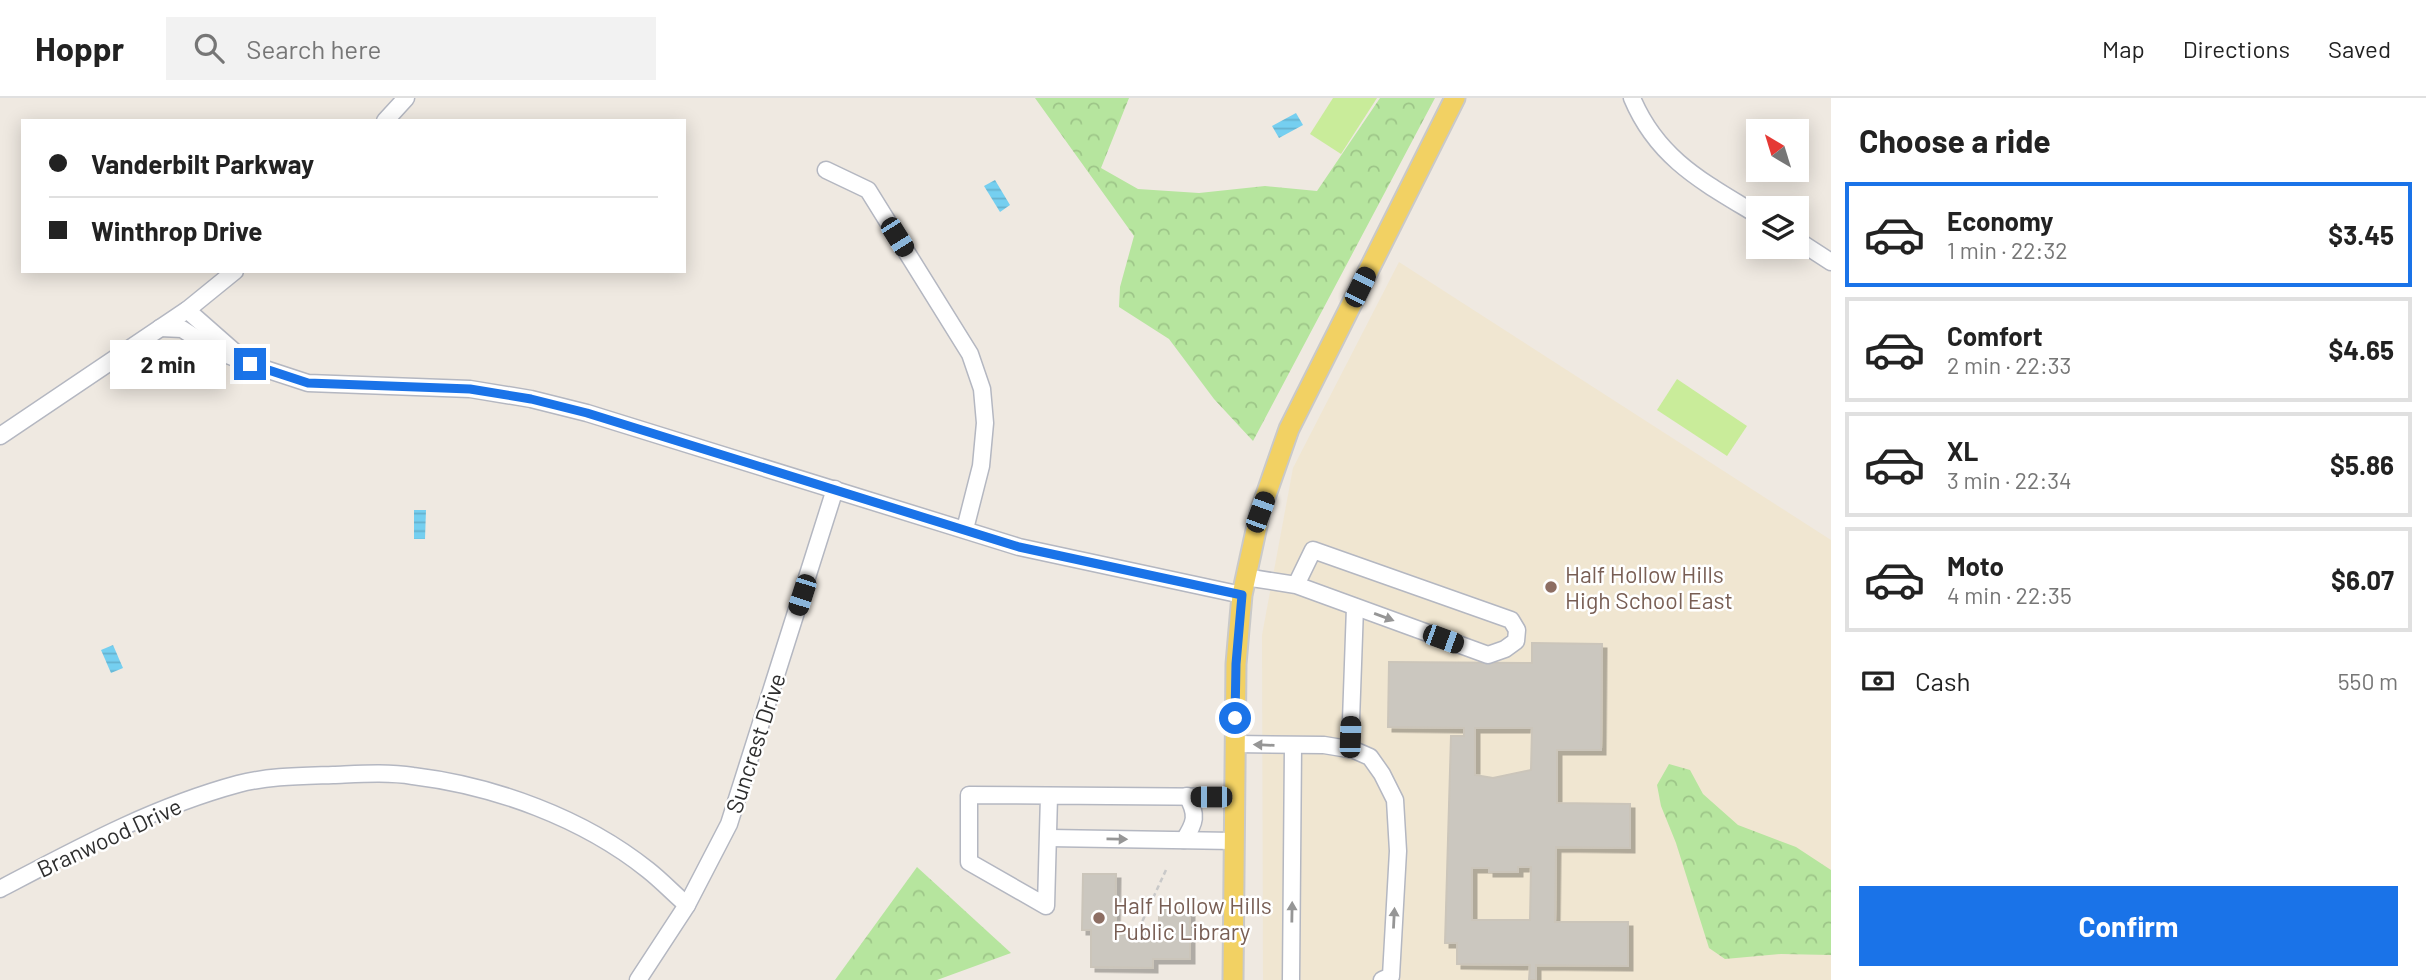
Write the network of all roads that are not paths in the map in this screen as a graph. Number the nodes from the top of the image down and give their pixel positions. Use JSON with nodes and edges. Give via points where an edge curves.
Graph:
{"nodes":[{"id":1,"x":405,"y":98,"type":"edge"},
{"id":2,"x":1455,"y":98,"type":"edge"},
{"id":3,"x":1632,"y":98,"type":"edge"},
{"id":4,"x":387,"y":119,"type":"edge"},
{"id":5,"x":827,"y":170,"type":"dead end"},
{"id":6,"x":1746,"y":208,"type":"edge"},
{"id":7,"x":1809,"y":248,"type":"edge"},
{"id":8,"x":1831,"y":262,"type":"edge"},
{"id":9,"x":233,"y":273,"type":"edge"},
{"id":10,"x":187,"y":310,"type":"junction"},
{"id":11,"x":160,"y":328,"type":"junction"},
{"id":12,"x":250,"y":364,"type":"junction"},
{"id":13,"x":0,"y":436,"type":"edge"},
{"id":14,"x":835,"y":489,"type":"junction"},
{"id":15,"x":965,"y":529,"type":"junction"},
{"id":16,"x":1297,"y":585,"type":"junction"},
{"id":17,"x":1243,"y":586,"type":"junction"},
{"id":18,"x":1355,"y":607,"type":"junction"},
{"id":19,"x":1235,"y":744,"type":"junction"},
{"id":20,"x":1293,"y":746,"type":"junction"},
{"id":21,"x":1350,"y":749,"type":"junction"},
{"id":22,"x":1049,"y":796,"type":"junction"},
{"id":23,"x":1187,"y":796,"type":"junction"},
{"id":24,"x":1235,"y":797,"type":"junction"},
{"id":25,"x":1049,"y":838,"type":"junction"},
{"id":26,"x":1184,"y":840,"type":"junction"},
{"id":27,"x":1234,"y":841,"type":"junction"},
{"id":28,"x":0,"y":889,"type":"edge"},
{"id":29,"x":687,"y":905,"type":"junction"},
{"id":30,"x":638,"y":980,"type":"edge"},
{"id":31,"x":1233,"y":980,"type":"edge"},
{"id":32,"x":1291,"y":980,"type":"edge"},
{"id":33,"x":1382,"y":980,"type":"edge"}],
"edges":[{"from":1,"to":4,"type":"street"},
{"from":2,"to":17,"type":"main road","via":[[1289,429],[1260,512]]},
{"from":3,"to":6,"type":"street","via":[[1657,142],[1679,164]]},
{"from":5,"to":15,"type":"street","via":[[868,190],[970,354],[982,389],[985,423],[982,466]]},
{"from":7,"to":8,"type":"street"},
{"from":9,"to":10,"type":"street"},
{"from":10,"to":11,"type":"street"},
{"from":10,"to":12,"type":"street"},
{"from":11,"to":12,"type":"street","via":[[182,329],[215,350]]},
{"from":11,"to":13,"type":"street"},
{"from":12,"to":14,"type":"street","via":[[308,383],[457,388],[531,399]]},
{"from":14,"to":15,"type":"street"},
{"from":14,"to":29,"type":"street","name":"Suncrest Drive","via":[[729,824]]},
{"from":15,"to":17,"type":"street","via":[[1019,547]]},
{"from":16,"to":17,"type":"street"},
{"from":16,"to":18,"type":"street"},
{"from":18,"to":16,"type":"street","one_way":true,"via":[[1488,655],[1516,641],[1517,630],[1511,620],[1313,550]]},
{"from":17,"to":19,"type":"main road"},
{"from":18,"to":21,"type":"street"},
{"from":20,"to":19,"type":"street","one_way":true},
{"from":19,"to":24,"type":"main road"},
{"from":20,"to":21,"type":"street"},
{"from":32,"to":20,"type":"street","one_way":true},
{"from":33,"to":21,"type":"street","one_way":true,"via":[[1391,976],[1398,851],[1395,800],[1370,757]]},
{"from":22,"to":23,"type":"street"},
{"from":22,"to":25,"type":"street"},
{"from":22,"to":25,"type":"street","via":[[969,795],[969,862],[1046,906]]},
{"from":23,"to":24,"type":"street"},
{"from":23,"to":26,"type":"street","via":[[1196,818]]},
{"from":24,"to":27,"type":"main road"},
{"from":25,"to":26,"type":"street","one_way":true},
{"from":26,"to":27,"type":"street"},
{"from":27,"to":31,"type":"main road"},
{"from":28,"to":29,"type":"street","name":"Branwood Drive","via":[[134,821],[242,783],[300,776],[411,775],[501,794],[552,814],[647,869]]},
{"from":29,"to":30,"type":"street","name":"Suncrest Drive"}]}
